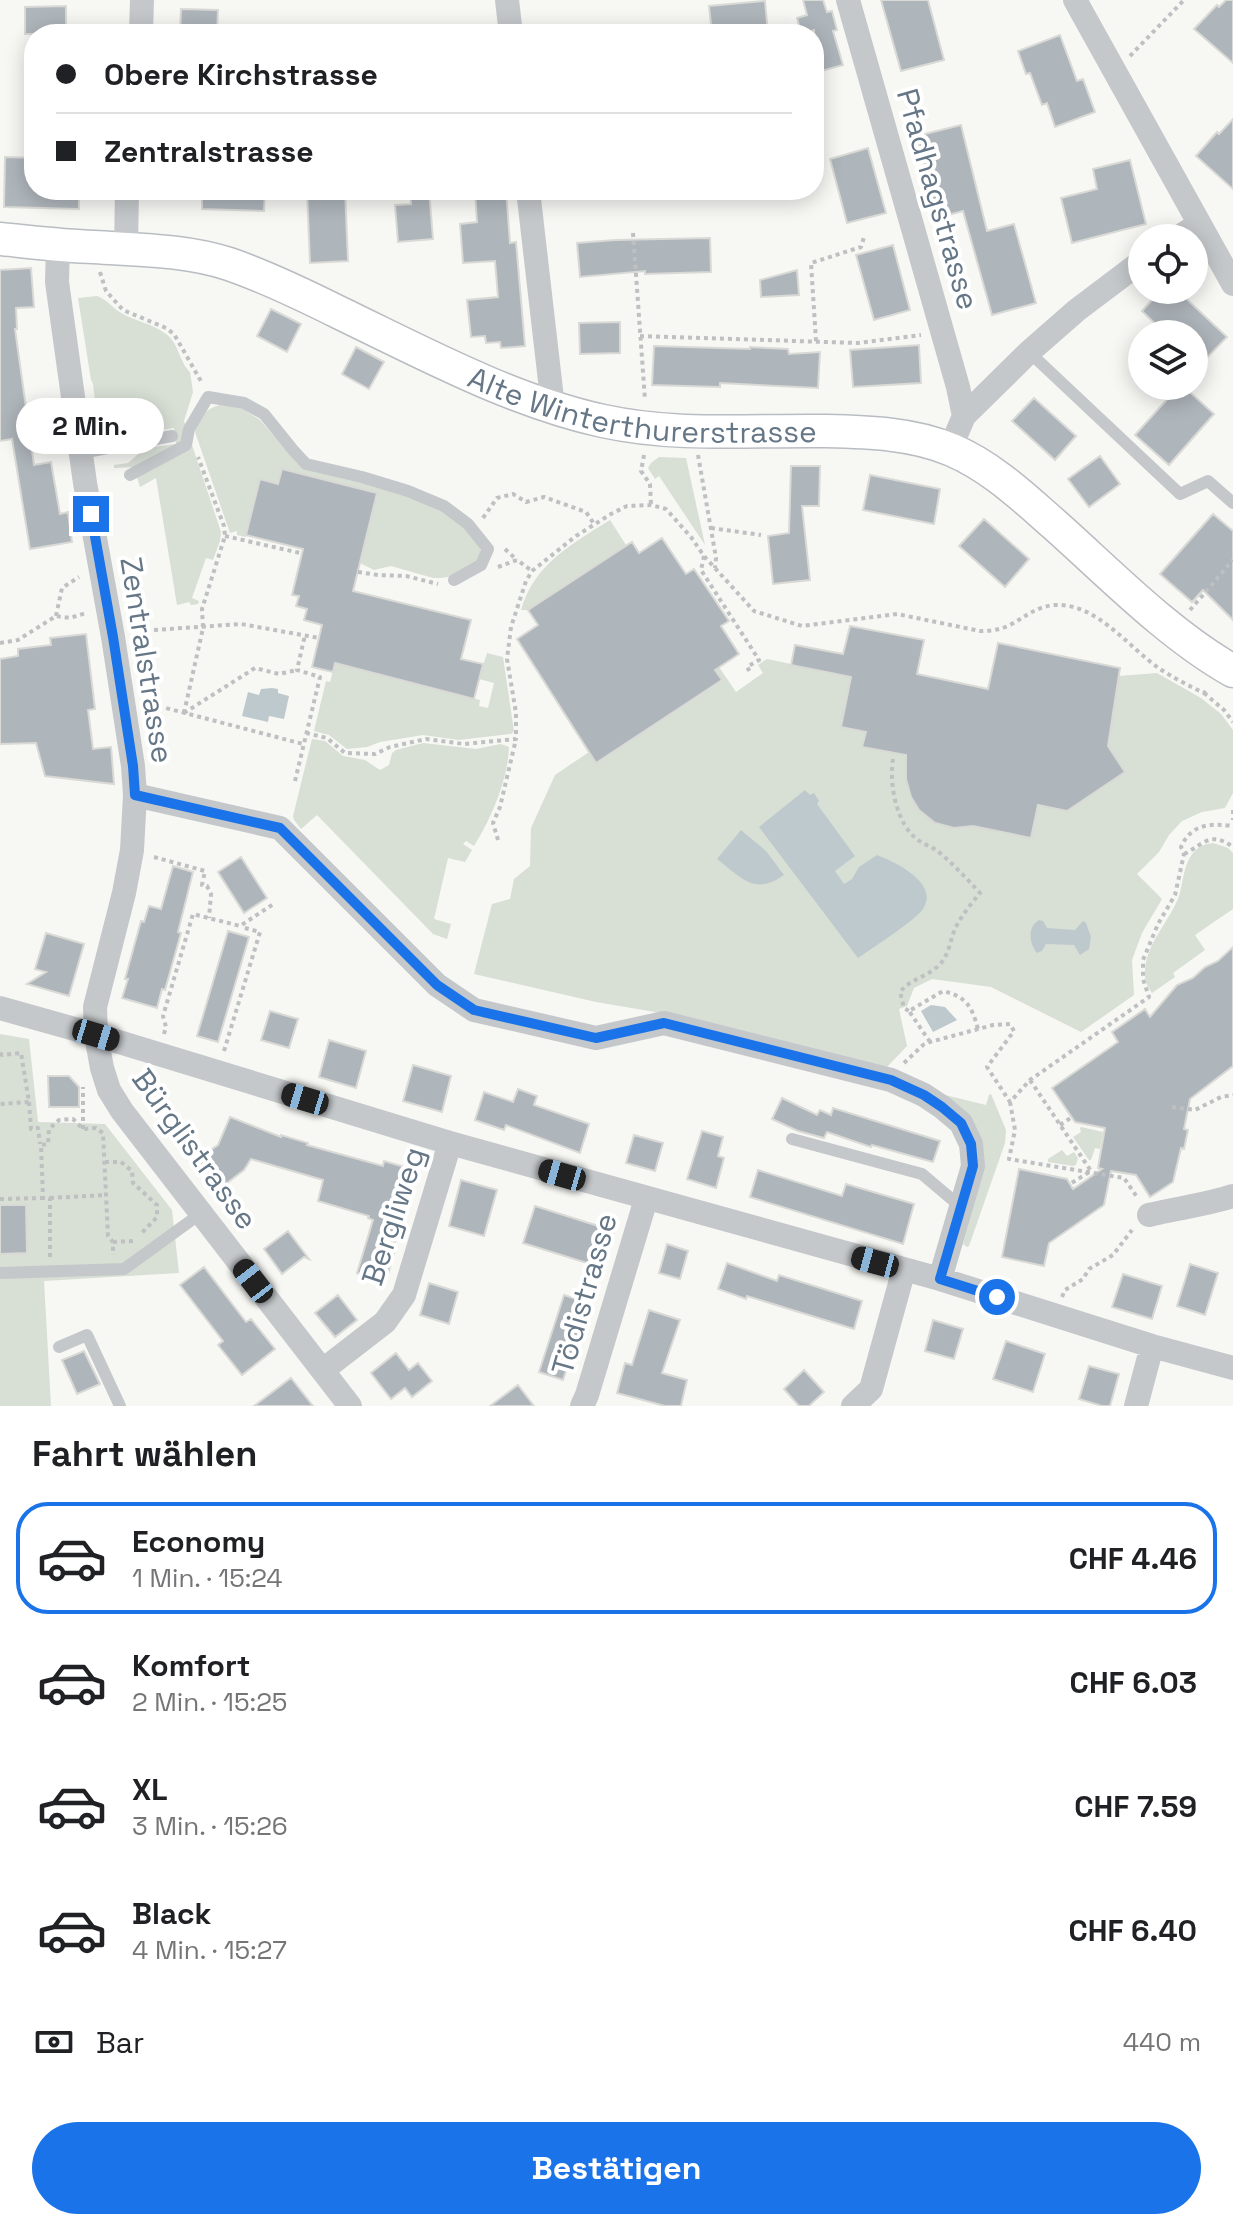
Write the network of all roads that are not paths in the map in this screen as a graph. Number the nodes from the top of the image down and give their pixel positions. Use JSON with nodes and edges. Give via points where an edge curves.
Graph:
{"nodes":[{"id":1,"x":142,"y":0,"type":"edge"},
{"id":2,"x":507,"y":0,"type":"edge"},
{"id":3,"x":848,"y":0,"type":"edge"},
{"id":4,"x":1075,"y":0,"type":"edge"},
{"id":5,"x":141,"y":24,"type":"edge"},
{"id":6,"x":510,"y":24,"type":"edge"},
{"id":7,"x":127,"y":200,"type":"edge"},
{"id":8,"x":529,"y":200,"type":"edge"},
{"id":9,"x":1197,"y":224,"type":"edge"},
{"id":10,"x":0,"y":239,"type":"edge"},
{"id":11,"x":1208,"y":242,"type":"edge"},
{"id":12,"x":58,"y":245,"type":"junction"},
{"id":13,"x":126,"y":249,"type":"junction"},
{"id":14,"x":1128,"y":272,"type":"edge"},
{"id":15,"x":1233,"y":284,"type":"edge"},
{"id":16,"x":1029,"y":352,"type":"junction"},
{"id":17,"x":553,"y":407,"type":"junction"},
{"id":18,"x":964,"y":416,"type":"junction"},
{"id":19,"x":172,"y":436,"type":"dead end"},
{"id":20,"x":950,"y":449,"type":"junction"},
{"id":21,"x":81,"y":453,"type":"junction"},
{"id":22,"x":130,"y":475,"type":"dead end"},
{"id":23,"x":1233,"y":503,"type":"edge"},
{"id":24,"x":454,"y":580,"type":"dead end"},
{"id":25,"x":1222,"y":677,"type":"edge"},
{"id":26,"x":135,"y":795,"type":"junction"},
{"id":27,"x":0,"y":1008,"type":"edge"},
{"id":28,"x":96,"y":1035,"type":"junction"},
{"id":29,"x":792,"y":1139,"type":"dead end"},
{"id":30,"x":450,"y":1143,"type":"junction"},
{"id":31,"x":1233,"y":1196,"type":"edge"},
{"id":32,"x":646,"y":1199,"type":"junction"},
{"id":33,"x":961,"y":1207,"type":"junction"},
{"id":34,"x":200,"y":1214,"type":"junction"},
{"id":35,"x":1149,"y":1215,"type":"road end"},
{"id":36,"x":904,"y":1269,"type":"junction"},
{"id":37,"x":0,"y":1273,"type":"edge"},
{"id":38,"x":940,"y":1279,"type":"junction"},
{"id":39,"x":1152,"y":1346,"type":"junction"},
{"id":40,"x":59,"y":1347,"type":"dead end"},
{"id":41,"x":1233,"y":1368,"type":"edge"},
{"id":42,"x":323,"y":1370,"type":"junction"},
{"id":43,"x":880,"y":1398,"type":"edge"},
{"id":44,"x":120,"y":1406,"type":"edge"},
{"id":45,"x":349,"y":1406,"type":"edge"},
{"id":46,"x":582,"y":1406,"type":"edge"},
{"id":47,"x":853,"y":1406,"type":"edge"},
{"id":48,"x":1136,"y":1406,"type":"edge"}],
"edges":[{"from":1,"to":5,"type":"street"},
{"from":2,"to":6,"type":"street"},
{"from":3,"to":18,"type":"street","name":"Pfadhagstrasse"},
{"from":4,"to":9,"type":"street"},
{"from":7,"to":13,"type":"street"},
{"from":8,"to":17,"type":"street"},
{"from":10,"to":12,"type":"main road","name":"Alte Winterthurerstrasse"},
{"from":11,"to":15,"type":"street"},
{"from":12,"to":13,"type":"main road","name":"Alte Winterthurerstrasse"},
{"from":12,"to":21,"type":"street","name":"Zentralstrasse","via":[[57,282]]},
{"from":13,"to":17,"type":"main road","name":"Alte Winterthurerstrasse","via":[[180,254],[247,271],[452,367]]},
{"from":14,"to":16,"type":"street"},
{"from":16,"to":18,"type":"street"},
{"from":16,"to":23,"type":"lane","via":[[1180,494],[1208,481]]},
{"from":17,"to":20,"type":"main road","name":"Alte Winterthurerstrasse","via":[[647,430],[884,434]]},
{"from":18,"to":20,"type":"street"},
{"from":19,"to":21,"type":"lane"},
{"from":20,"to":25,"type":"main road","name":"Alte Winterthurerstrasse","via":[[1015,490]]},
{"from":21,"to":26,"type":"street","name":"Zentralstrasse"},
{"from":22,"to":24,"type":"lane","via":[[186,445],[208,397],[244,403],[264,414],[306,464],[408,491],[444,506],[468,524],[488,549],[481,565]]},
{"from":26,"to":28,"type":"street","name":"Zentralstrasse","via":[[132,850],[95,1007]]},
{"from":26,"to":33,"type":"street","via":[[280,828],[437,985],[474,1010],[596,1038],[664,1023],[891,1080],[924,1095],[961,1123],[971,1144],[973,1166]]},
{"from":27,"to":28,"type":"street"},
{"from":28,"to":30,"type":"street"},
{"from":28,"to":34,"type":"street","name":"Bürglistrasse","via":[[109,1090]]},
{"from":29,"to":33,"type":"lane","via":[[922,1174]]},
{"from":30,"to":32,"type":"street"},
{"from":30,"to":42,"type":"street","name":"Bergliweg","via":[[404,1295],[385,1322]]},
{"from":31,"to":35,"type":"street"},
{"from":32,"to":36,"type":"street"},
{"from":32,"to":46,"type":"street","name":"Tödistrasse"},
{"from":33,"to":38,"type":"street"},
{"from":34,"to":37,"type":"lane","via":[[124,1269]]},
{"from":34,"to":42,"type":"street","name":"Bürglistrasse"},
{"from":36,"to":38,"type":"street"},
{"from":36,"to":43,"type":"street"},
{"from":38,"to":39,"type":"street"},
{"from":39,"to":41,"type":"street"},
{"from":39,"to":48,"type":"street"},
{"from":40,"to":44,"type":"lane","via":[[87,1335]]},
{"from":42,"to":45,"type":"street","name":"Bürglistrasse"},
{"from":43,"to":47,"type":"street"}]}
